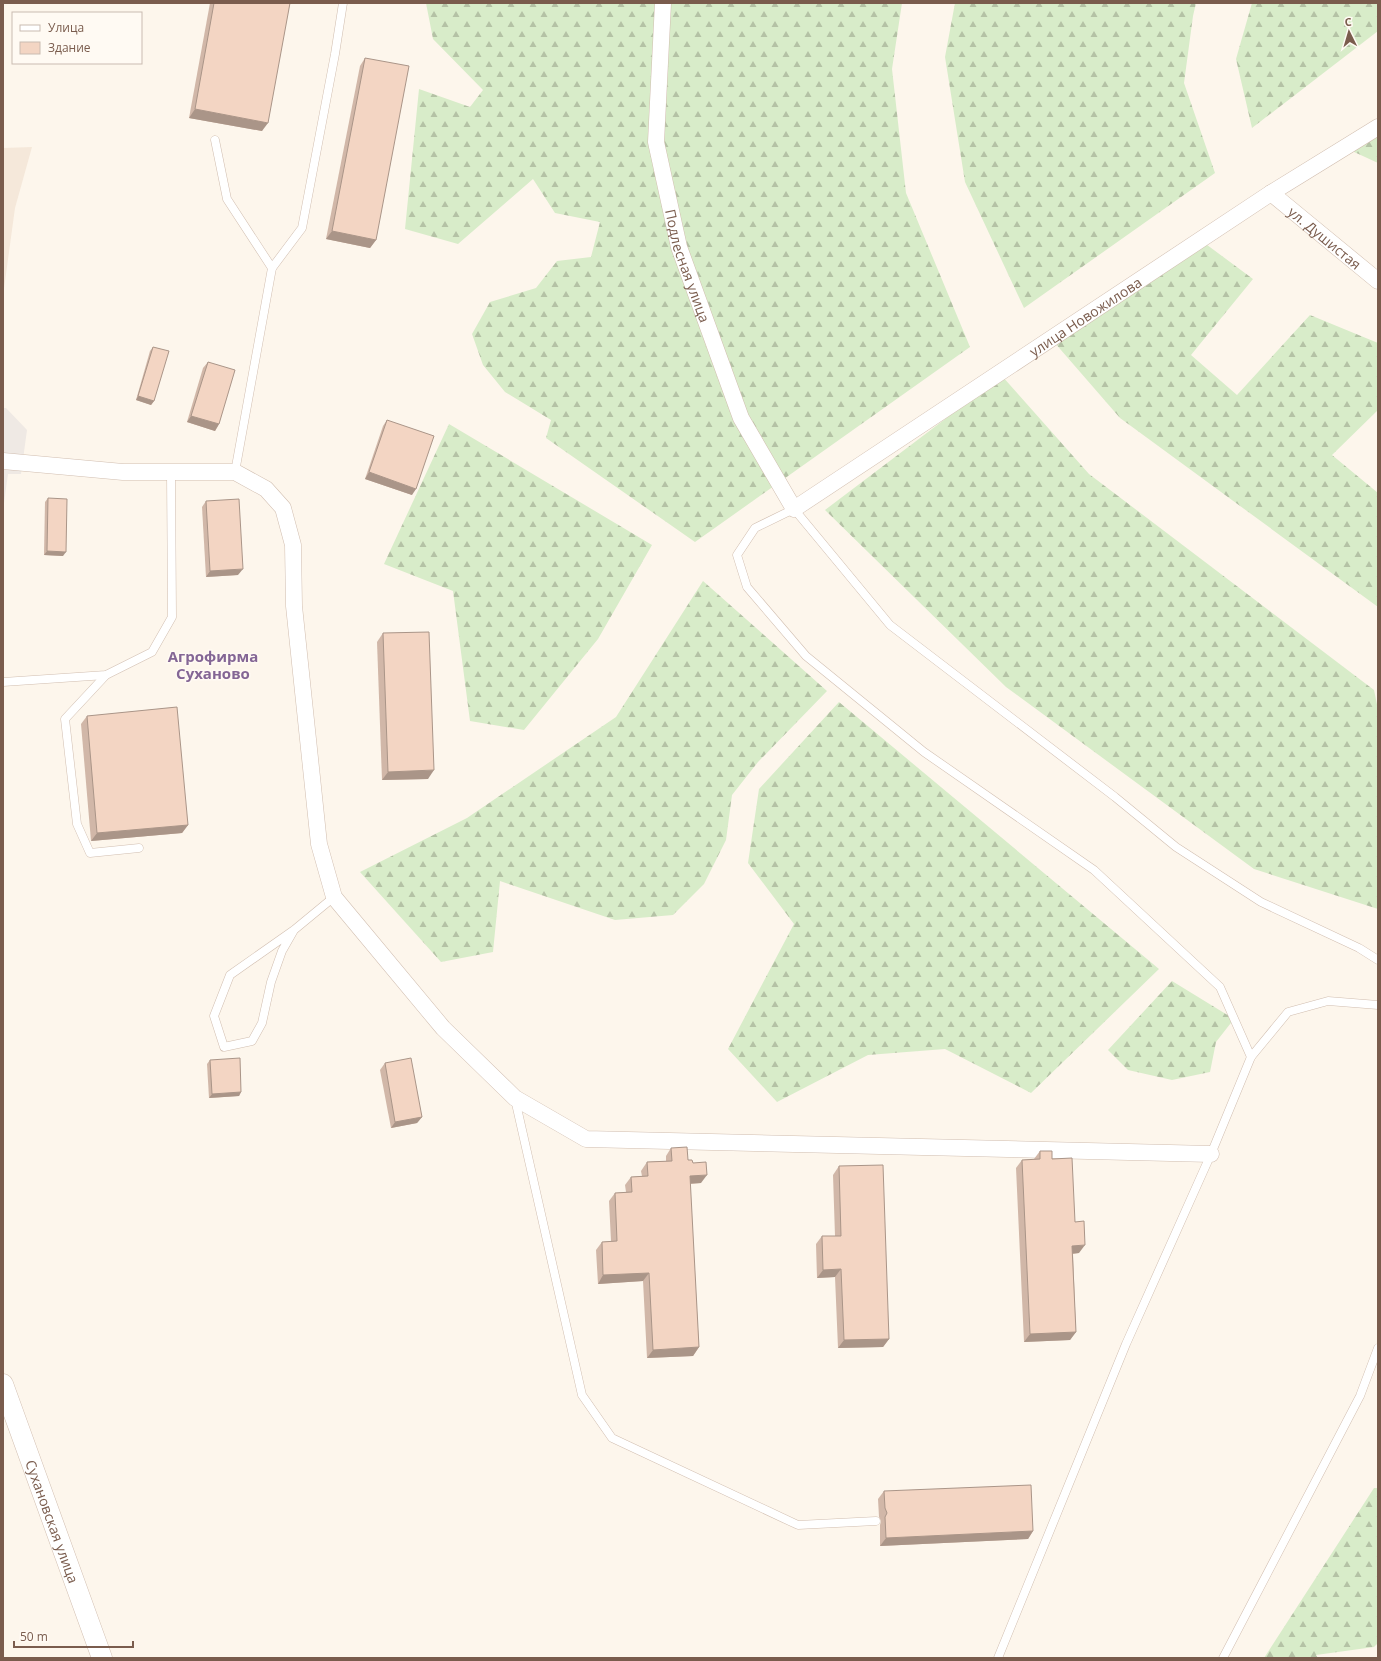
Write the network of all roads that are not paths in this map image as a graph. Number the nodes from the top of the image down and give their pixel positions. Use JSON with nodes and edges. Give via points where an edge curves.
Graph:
{"nodes":[{"id":1,"x":343,"y":3,"type":"edge"},
{"id":2,"x":663,"y":3,"type":"edge"},
{"id":3,"x":1378,"y":127,"type":"edge"},
{"id":4,"x":215,"y":140,"type":"dead end"},
{"id":5,"x":1271,"y":194,"type":"junction"},
{"id":6,"x":272,"y":268,"type":"junction"},
{"id":7,"x":1378,"y":281,"type":"edge"},
{"id":8,"x":3,"y":461,"type":"edge"},
{"id":9,"x":171,"y":472,"type":"junction"},
{"id":10,"x":235,"y":472,"type":"junction"},
{"id":11,"x":794,"y":508,"type":"junction"},
{"id":12,"x":106,"y":676,"type":"junction"},
{"id":13,"x":3,"y":682,"type":"edge"},
{"id":14,"x":139,"y":848,"type":"dead end"},
{"id":15,"x":334,"y":897,"type":"junction"},
{"id":16,"x":294,"y":930,"type":"junction"},
{"id":17,"x":1378,"y":960,"type":"edge"},
{"id":18,"x":1378,"y":1005,"type":"edge"},
{"id":19,"x":1251,"y":1057,"type":"junction"},
{"id":20,"x":515,"y":1098,"type":"junction"},
{"id":21,"x":1211,"y":1154,"type":"junction"},
{"id":22,"x":1378,"y":1348,"type":"edge"},
{"id":23,"x":3,"y":1384,"type":"edge"},
{"id":24,"x":876,"y":1522,"type":"dead end"},
{"id":25,"x":102,"y":1658,"type":"edge"},
{"id":26,"x":998,"y":1658,"type":"edge"},
{"id":27,"x":1223,"y":1658,"type":"edge"}],
"edges":[{"from":1,"to":6,"type":"lane","via":[[302,228]]},
{"from":2,"to":11,"type":"street","name":"Подлесная улица","via":[[656,142],[679,247],[741,418]]},
{"from":3,"to":5,"type":"street","name":"улица Новожилова"},
{"from":4,"to":6,"type":"lane","via":[[227,199]]},
{"from":5,"to":7,"type":"street","name":"ул. Душистая"},
{"from":5,"to":11,"type":"street","name":"улица Новожилова"},
{"from":6,"to":10,"type":"lane"},
{"from":8,"to":9,"type":"street","via":[[123,472]]},
{"from":9,"to":10,"type":"street"},
{"from":9,"to":12,"type":"lane","via":[[172,617],[152,652]]},
{"from":10,"to":15,"type":"street","via":[[266,489],[283,508],[293,545],[294,606],[319,844]]},
{"from":11,"to":17,"type":"lane","via":[[890,625],[1115,797],[1176,847],[1261,902],[1360,948]]},
{"from":11,"to":19,"type":"lane","via":[[755,528],[737,555],[747,586],[806,656],[924,752],[1094,870],[1220,987]]},
{"from":12,"to":13,"type":"lane"},
{"from":12,"to":14,"type":"lane","via":[[65,719],[77,824],[90,853]]},
{"from":15,"to":16,"type":"lane"},
{"from":15,"to":20,"type":"street","via":[[443,1028]]},
{"from":16,"to":16,"type":"lane","via":[[230,975],[214,1016],[224,1047],[252,1041],[262,1023],[271,982],[282,951]]},
{"from":18,"to":19,"type":"lane","via":[[1328,1001],[1288,1012]]},
{"from":19,"to":21,"type":"lane"},
{"from":20,"to":21,"type":"street","via":[[586,1139]]},
{"from":20,"to":24,"type":"lane","via":[[582,1395],[612,1438],[798,1525]]},
{"from":21,"to":26,"type":"lane","via":[[1126,1344]]},
{"from":22,"to":27,"type":"lane","via":[[1360,1396]]},
{"from":23,"to":25,"type":"street","name":"Сухановская улица"}]}
